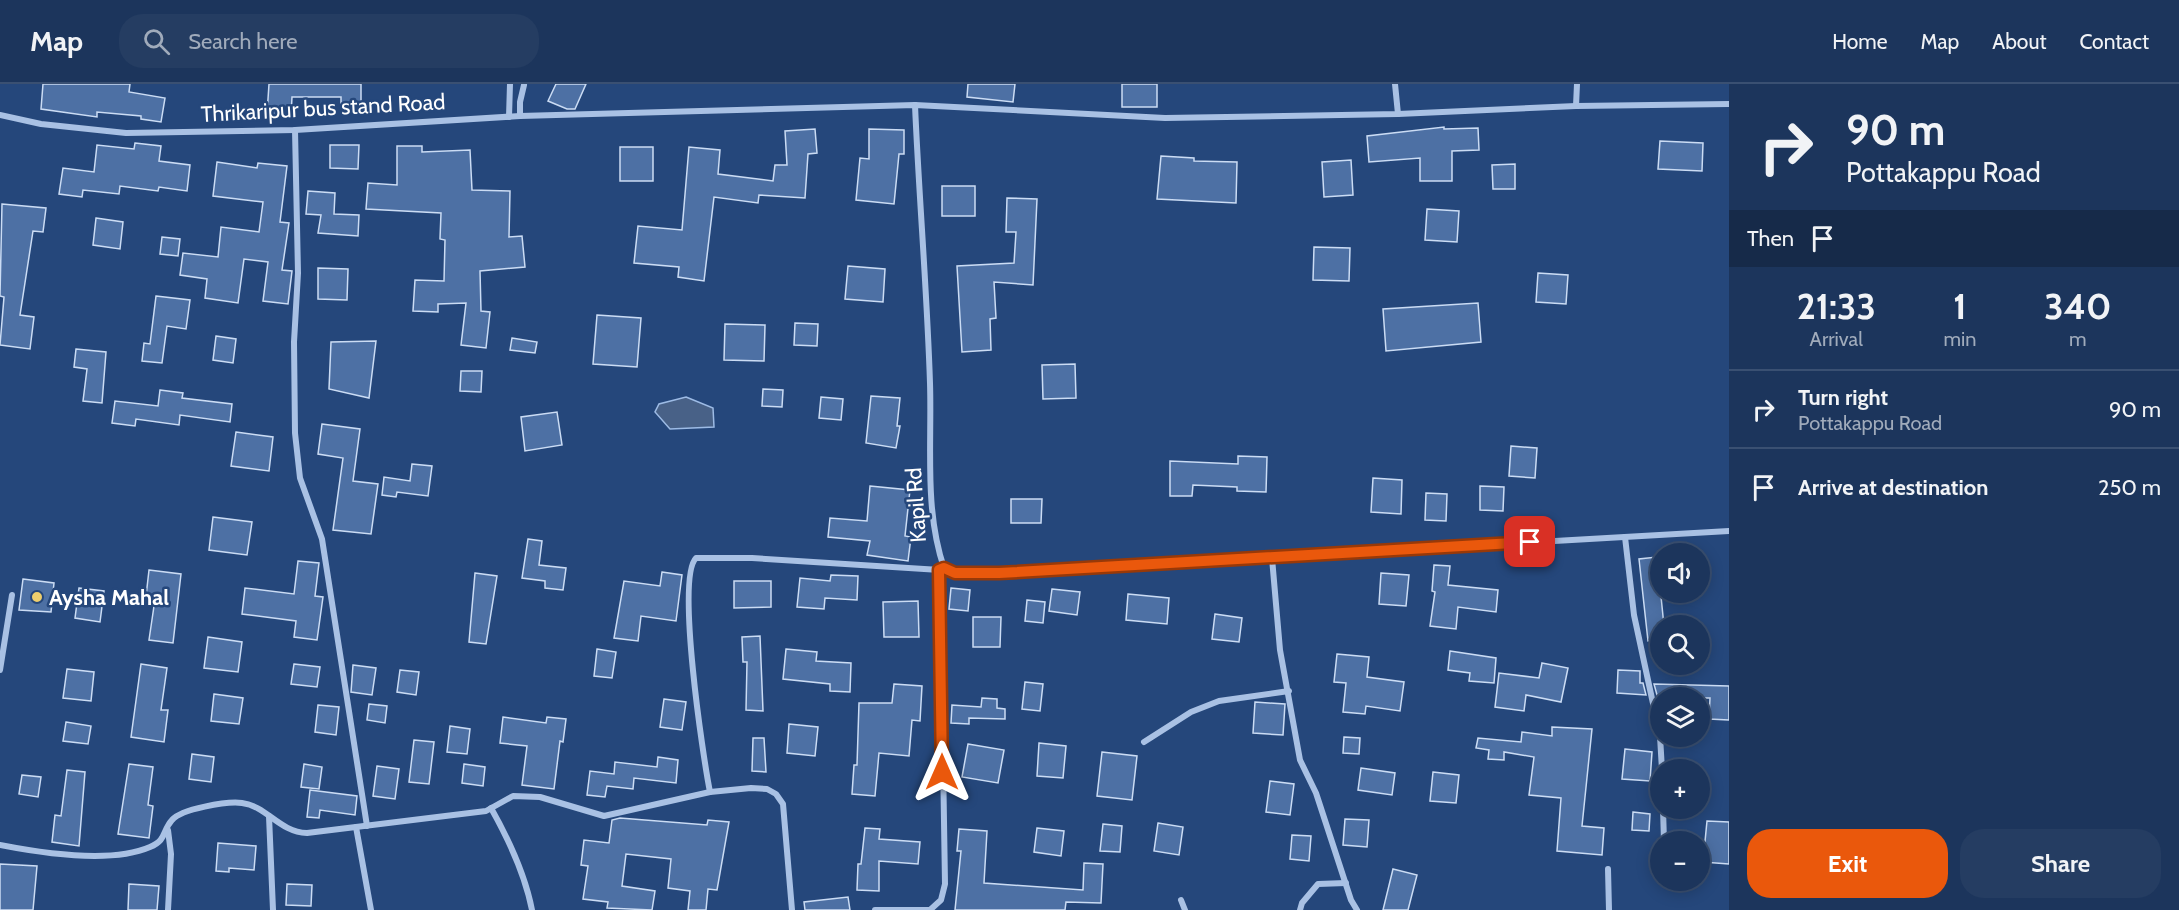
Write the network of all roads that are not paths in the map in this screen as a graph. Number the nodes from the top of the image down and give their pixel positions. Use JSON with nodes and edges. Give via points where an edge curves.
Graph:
{"nodes":[{"id":1,"x":510,"y":84,"type":"edge"},
{"id":2,"x":1395,"y":84,"type":"edge"},
{"id":3,"x":1577,"y":84,"type":"edge"},
{"id":4,"x":524,"y":85,"type":"edge"},
{"id":5,"x":1729,"y":104,"type":"edge"},
{"id":6,"x":915,"y":105,"type":"junction"},
{"id":7,"x":1576,"y":106,"type":"junction"},
{"id":8,"x":1398,"y":114,"type":"junction"},
{"id":9,"x":0,"y":115,"type":"edge"},
{"id":10,"x":520,"y":116,"type":"junction"},
{"id":11,"x":509,"y":117,"type":"junction"},
{"id":12,"x":295,"y":130,"type":"junction"},
{"id":13,"x":1729,"y":531,"type":"edge"},
{"id":14,"x":1625,"y":537,"type":"junction"},
{"id":15,"x":1272,"y":558,"type":"junction"},
{"id":16,"x":942,"y":569,"type":"junction"},
{"id":17,"x":12,"y":595,"type":"dead end"},
{"id":18,"x":0,"y":670,"type":"edge"},
{"id":19,"x":1288,"y":691,"type":"junction"},
{"id":20,"x":1144,"y":742,"type":"dead end"},
{"id":21,"x":1661,"y":759,"type":"edge"},
{"id":22,"x":710,"y":792,"type":"junction"},
{"id":23,"x":491,"y":808,"type":"junction"},
{"id":24,"x":269,"y":816,"type":"junction"},
{"id":25,"x":367,"y":826,"type":"junction"},
{"id":26,"x":356,"y":827,"type":"junction"},
{"id":27,"x":168,"y":829,"type":"junction"},
{"id":28,"x":0,"y":845,"type":"edge"},
{"id":29,"x":1608,"y":869,"type":"dead end"},
{"id":30,"x":1346,"y":883,"type":"junction"},
{"id":31,"x":1181,"y":900,"type":"dead end"},
{"id":32,"x":168,"y":910,"type":"edge"},
{"id":33,"x":273,"y":910,"type":"edge"},
{"id":34,"x":371,"y":910,"type":"edge"},
{"id":35,"x":532,"y":910,"type":"edge"},
{"id":36,"x":792,"y":910,"type":"edge"},
{"id":37,"x":875,"y":910,"type":"edge"},
{"id":38,"x":1185,"y":910,"type":"edge"},
{"id":39,"x":1300,"y":910,"type":"edge"},
{"id":40,"x":1357,"y":910,"type":"edge"},
{"id":41,"x":1609,"y":910,"type":"edge"}],
"edges":[{"from":1,"to":11,"type":"street"},
{"from":2,"to":8,"type":"street"},
{"from":3,"to":7,"type":"street"},
{"from":4,"to":10,"type":"street"},
{"from":5,"to":7,"type":"street","name":"Thrikaripur bus stand Road"},
{"from":6,"to":8,"type":"street","name":"Thrikaripur bus stand Road","via":[[1165,117]]},
{"from":6,"to":10,"type":"street","name":"Thrikaripur bus stand Road"},
{"from":6,"to":16,"type":"street","name":"Kapil Rd","via":[[930,383],[931,514]]},
{"from":7,"to":8,"type":"street","name":"Thrikaripur bus stand Road"},
{"from":9,"to":12,"type":"street","name":"Thrikaripur bus stand Road","via":[[41,124],[126,133]]},
{"from":10,"to":11,"type":"street","name":"Thrikaripur bus stand Road"},
{"from":11,"to":12,"type":"street","name":"Thrikaripur bus stand Road"},
{"from":12,"to":25,"type":"street","via":[[295,434],[300,478],[322,539]]},
{"from":13,"to":14,"type":"street"},
{"from":14,"to":15,"type":"street"},
{"from":14,"to":21,"type":"street","via":[[1634,615],[1660,735]]},
{"from":15,"to":16,"type":"street","via":[[999,573],[955,573]]},
{"from":15,"to":19,"type":"street","via":[[1280,650]]},
{"from":16,"to":22,"type":"street","via":[[696,558],[689,570],[692,649]]},
{"from":16,"to":37,"type":"street","name":"Kapil Rd","via":[[945,884],[941,900],[930,910]]},
{"from":17,"to":18,"type":"street"},
{"from":19,"to":20,"type":"street","via":[[1219,701],[1191,712]]},
{"from":19,"to":30,"type":"street","via":[[1300,760],[1316,793]]},
{"from":22,"to":23,"type":"street","via":[[604,816],[540,797],[513,796]]},
{"from":22,"to":36,"type":"street","via":[[767,789],[783,804]]},
{"from":23,"to":25,"type":"street"},
{"from":23,"to":35,"type":"street","via":[[508,838]]},
{"from":24,"to":26,"type":"street","via":[[292,832]]},
{"from":24,"to":27,"type":"street","via":[[242,803],[214,806],[188,811],[172,820]]},
{"from":24,"to":33,"type":"street"},
{"from":25,"to":26,"type":"street"},
{"from":26,"to":34,"type":"street"},
{"from":27,"to":28,"type":"street","via":[[164,838],[151,847],[104,856]]},
{"from":27,"to":32,"type":"street"},
{"from":29,"to":41,"type":"street"},
{"from":30,"to":39,"type":"street","via":[[1318,884]]},
{"from":30,"to":40,"type":"street"},
{"from":31,"to":38,"type":"street"}]}
